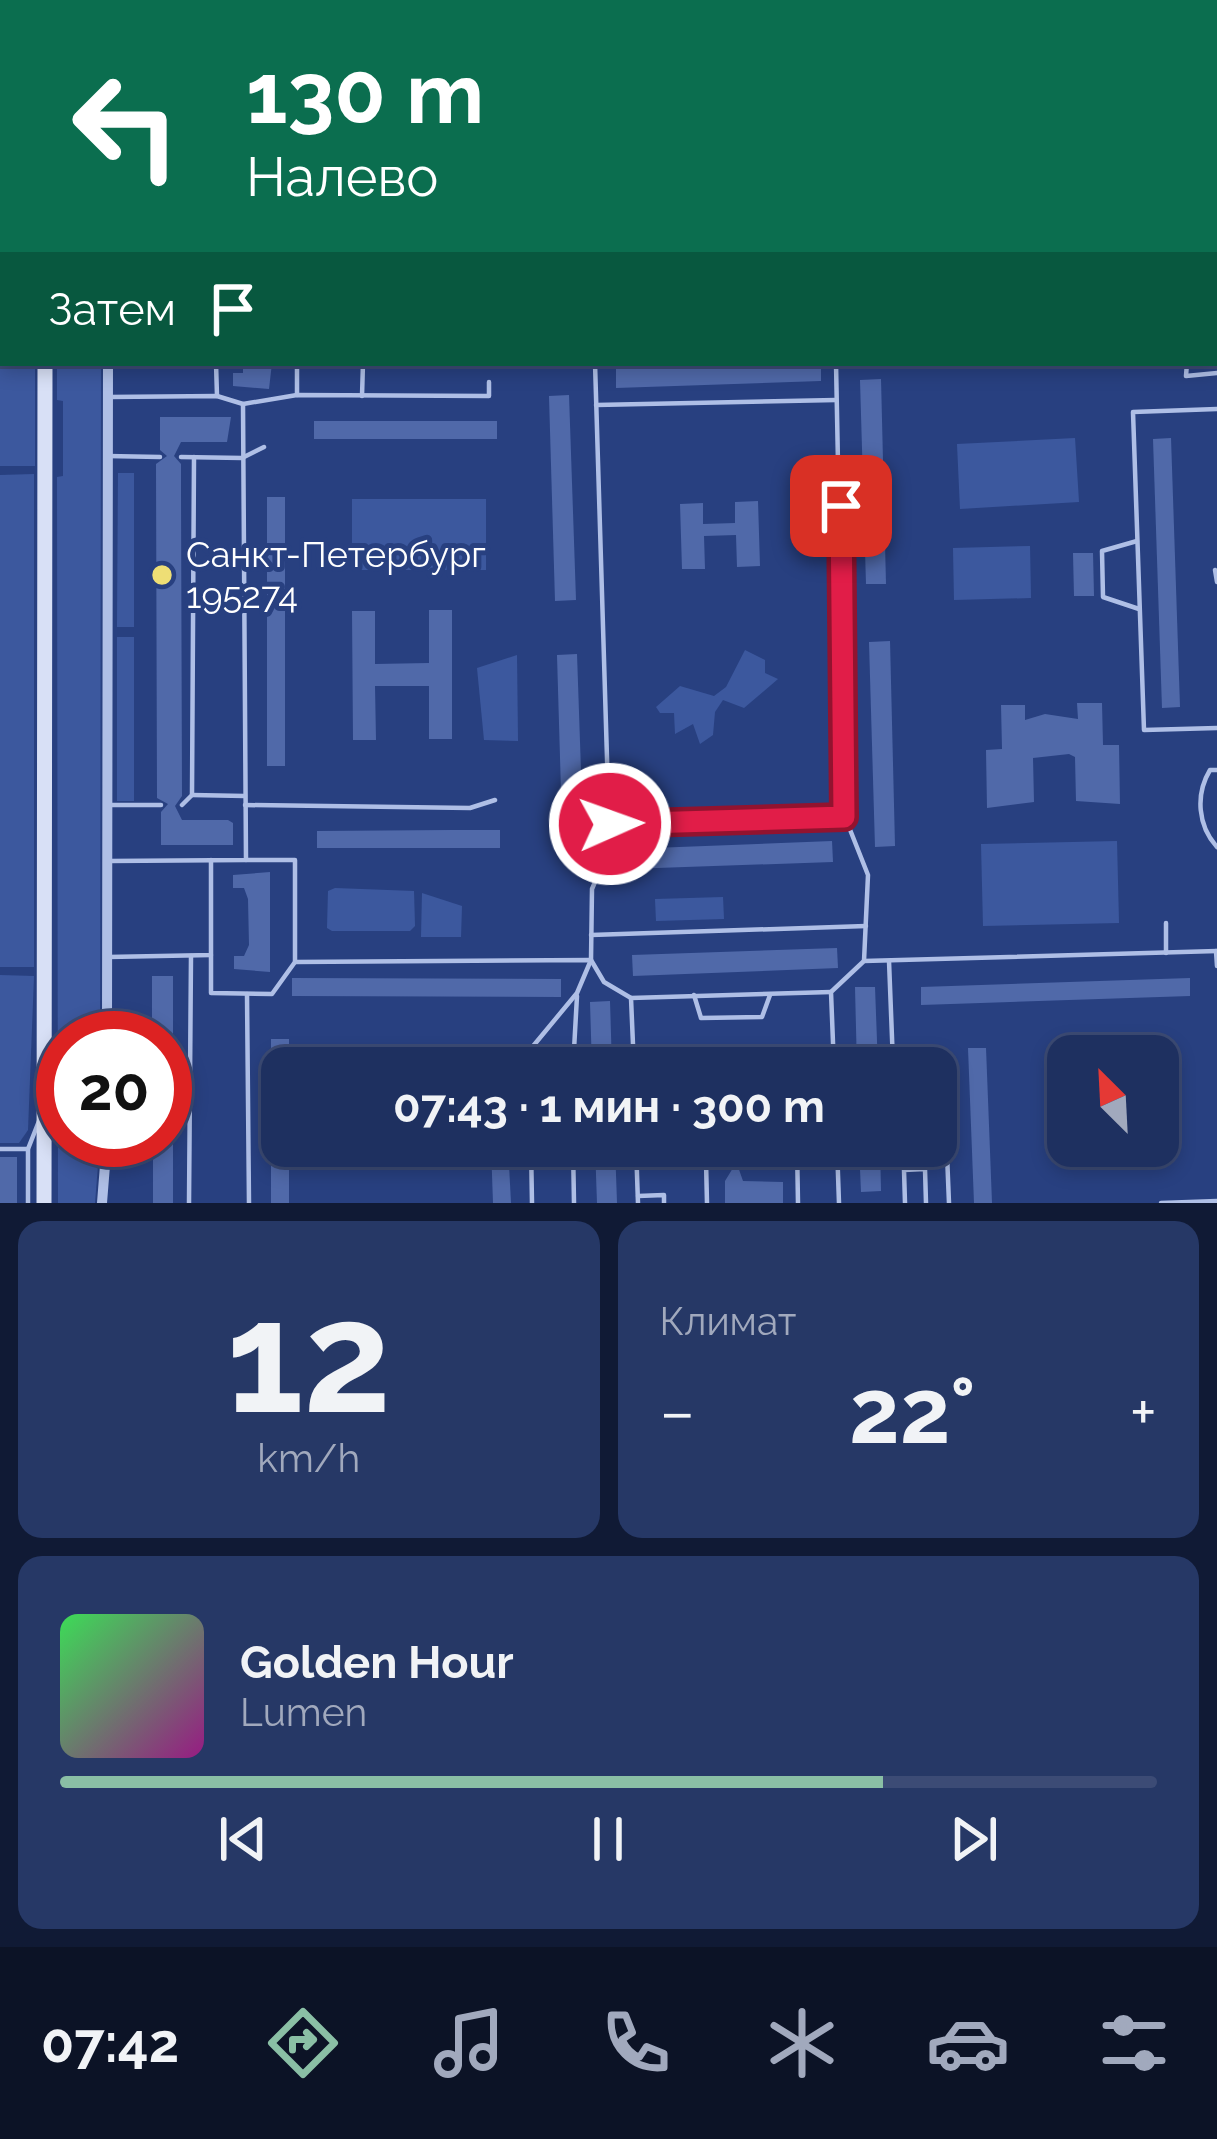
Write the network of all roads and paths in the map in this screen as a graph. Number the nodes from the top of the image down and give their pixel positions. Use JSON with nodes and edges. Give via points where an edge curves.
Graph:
{"nodes":[{"id":1,"x":45,"y":366,"type":"edge"},
{"id":2,"x":108,"y":366,"type":"edge"},
{"id":3,"x":216,"y":366,"type":"edge"},
{"id":4,"x":298,"y":366,"type":"edge"},
{"id":5,"x":362,"y":366,"type":"edge"},
{"id":6,"x":595,"y":366,"type":"edge"},
{"id":7,"x":836,"y":366,"type":"edge"},
{"id":8,"x":1187,"y":366,"type":"edge"},
{"id":9,"x":1217,"y":373,"type":"edge"},
{"id":10,"x":489,"y":382,"type":"dead end"},
{"id":11,"x":297,"y":395,"type":"junction"},
{"id":12,"x":362,"y":396,"type":"junction"},
{"id":13,"x":108,"y":397,"type":"junction"},
{"id":14,"x":217,"y":397,"type":"junction"},
{"id":15,"x":836,"y":400,"type":"junction"},
{"id":16,"x":243,"y":404,"type":"junction"},
{"id":17,"x":596,"y":405,"type":"junction"},
{"id":18,"x":1217,"y":409,"type":"edge"},
{"id":19,"x":264,"y":447,"type":"dead end"},
{"id":20,"x":107,"y":456,"type":"junction"},
{"id":21,"x":160,"y":457,"type":"dead end"},
{"id":22,"x":181,"y":457,"type":"dead end"},
{"id":23,"x":194,"y":458,"type":"junction"},
{"id":24,"x":242,"y":458,"type":"junction"},
{"id":25,"x":1137,"y":541,"type":"junction"},
{"id":26,"x":1215,"y":570,"type":"edge"},
{"id":27,"x":1217,"y":582,"type":"edge"},
{"id":28,"x":1139,"y":609,"type":"junction"},
{"id":29,"x":1217,"y":728,"type":"edge"},
{"id":30,"x":1217,"y":770,"type":"edge"},
{"id":31,"x":192,"y":795,"type":"junction"},
{"id":32,"x":245,"y":796,"type":"junction"},
{"id":33,"x":495,"y":800,"type":"dead end"},
{"id":34,"x":108,"y":805,"type":"junction"},
{"id":35,"x":161,"y":805,"type":"dead end"},
{"id":36,"x":182,"y":805,"type":"dead end"},
{"id":37,"x":245,"y":805,"type":"junction"},
{"id":38,"x":844,"y":817,"type":"junction"},
{"id":39,"x":610,"y":824,"type":"junction"},
{"id":40,"x":1217,"y":847,"type":"edge"},
{"id":41,"x":211,"y":860,"type":"junction"},
{"id":42,"x":246,"y":860,"type":"junction"},
{"id":43,"x":108,"y":861,"type":"junction"},
{"id":44,"x":1166,"y":923,"type":"dead end"},
{"id":45,"x":866,"y":926,"type":"junction"},
{"id":46,"x":591,"y":935,"type":"junction"},
{"id":47,"x":1217,"y":951,"type":"edge"},
{"id":48,"x":1166,"y":953,"type":"junction"},
{"id":49,"x":191,"y":956,"type":"junction"},
{"id":50,"x":211,"y":956,"type":"junction"},
{"id":51,"x":108,"y":957,"type":"junction"},
{"id":52,"x":591,"y":960,"type":"junction"},
{"id":53,"x":863,"y":961,"type":"junction"},
{"id":54,"x":889,"y":961,"type":"junction"},
{"id":55,"x":295,"y":962,"type":"junction"},
{"id":56,"x":1217,"y":966,"type":"edge"},
{"id":57,"x":832,"y":992,"type":"junction"},
{"id":58,"x":578,"y":993,"type":"junction"},
{"id":59,"x":770,"y":993,"type":"junction"},
{"id":60,"x":247,"y":994,"type":"junction"},
{"id":61,"x":694,"y":995,"type":"junction"},
{"id":62,"x":631,"y":998,"type":"junction"},
{"id":63,"x":44,"y":1011,"type":"edge"},
{"id":64,"x":107,"y":1011,"type":"edge"},
{"id":65,"x":532,"y":1047,"type":"edge"},
{"id":66,"x":574,"y":1047,"type":"edge"},
{"id":67,"x":633,"y":1047,"type":"edge"},
{"id":68,"x":833,"y":1047,"type":"edge"},
{"id":69,"x":36,"y":1127,"type":"edge"},
{"id":70,"x":28,"y":1148,"type":"junction"},
{"id":71,"x":0,"y":1149,"type":"edge"},
{"id":72,"x":44,"y":1167,"type":"edge"},
{"id":73,"x":105,"y":1167,"type":"edge"},
{"id":74,"x":531,"y":1167,"type":"edge"},
{"id":75,"x":573,"y":1167,"type":"edge"},
{"id":76,"x":637,"y":1167,"type":"edge"},
{"id":77,"x":706,"y":1167,"type":"edge"},
{"id":78,"x":797,"y":1167,"type":"edge"},
{"id":79,"x":838,"y":1167,"type":"edge"},
{"id":80,"x":638,"y":1200,"type":"edge"},
{"id":81,"x":1217,"y":1201,"type":"edge"},
{"id":82,"x":28,"y":1203,"type":"edge"},
{"id":83,"x":44,"y":1203,"type":"edge"},
{"id":84,"x":103,"y":1203,"type":"edge"},
{"id":85,"x":189,"y":1203,"type":"edge"},
{"id":86,"x":249,"y":1203,"type":"edge"},
{"id":87,"x":532,"y":1203,"type":"edge"},
{"id":88,"x":574,"y":1203,"type":"edge"},
{"id":89,"x":664,"y":1203,"type":"edge"},
{"id":90,"x":706,"y":1203,"type":"edge"},
{"id":91,"x":798,"y":1203,"type":"edge"},
{"id":92,"x":839,"y":1203,"type":"edge"},
{"id":93,"x":905,"y":1203,"type":"edge"},
{"id":94,"x":926,"y":1203,"type":"edge"},
{"id":95,"x":949,"y":1203,"type":"edge"},
{"id":96,"x":1161,"y":1203,"type":"edge"}],
"edges":[{"from":1,"to":63,"type":"main road"},
{"from":2,"to":13,"type":"street"},
{"from":3,"to":14,"type":"lane"},
{"from":4,"to":11,"type":"lane"},
{"from":5,"to":12,"type":"lane"},
{"from":6,"to":17,"type":"lane"},
{"from":7,"to":15,"type":"lane"},
{"from":8,"to":9,"type":"lane","via":[[1186,376]]},
{"from":10,"to":12,"type":"lane","via":[[489,396]]},
{"from":11,"to":12,"type":"lane"},
{"from":11,"to":16,"type":"lane"},
{"from":13,"to":14,"type":"lane"},
{"from":13,"to":20,"type":"street"},
{"from":14,"to":16,"type":"lane"},
{"from":15,"to":17,"type":"lane"},
{"from":15,"to":38,"type":"lane"},
{"from":16,"to":24,"type":"lane"},
{"from":17,"to":39,"type":"lane"},
{"from":18,"to":25,"type":"lane","via":[[1133,412]]},
{"from":19,"to":24,"type":"lane"},
{"from":20,"to":21,"type":"lane"},
{"from":20,"to":34,"type":"street"},
{"from":22,"to":23,"type":"lane"},
{"from":23,"to":24,"type":"lane"},
{"from":23,"to":31,"type":"lane"},
{"from":24,"to":32,"type":"lane"},
{"from":25,"to":28,"type":"lane"},
{"from":25,"to":28,"type":"lane","via":[[1102,551],[1103,598]]},
{"from":26,"to":27,"type":"lane"},
{"from":28,"to":29,"type":"lane","via":[[1144,730]]},
{"from":30,"to":40,"type":"lane","via":[[1201,785],[1202,824]]},
{"from":31,"to":32,"type":"lane"},
{"from":31,"to":36,"type":"lane"},
{"from":32,"to":37,"type":"lane"},
{"from":33,"to":37,"type":"lane","via":[[470,808]]},
{"from":34,"to":35,"type":"lane"},
{"from":34,"to":43,"type":"street"},
{"from":37,"to":42,"type":"lane"},
{"from":38,"to":39,"type":"lane"},
{"from":38,"to":45,"type":"lane","via":[[868,875]]},
{"from":39,"to":46,"type":"lane","via":[[592,889]]},
{"from":41,"to":42,"type":"lane"},
{"from":41,"to":43,"type":"lane"},
{"from":41,"to":50,"type":"lane"},
{"from":42,"to":55,"type":"lane","via":[[296,860]]},
{"from":43,"to":51,"type":"street"},
{"from":44,"to":48,"type":"lane"},
{"from":45,"to":46,"type":"lane"},
{"from":45,"to":53,"type":"lane"},
{"from":46,"to":52,"type":"lane"},
{"from":47,"to":48,"type":"lane"},
{"from":47,"to":56,"type":"lane"},
{"from":48,"to":54,"type":"lane"},
{"from":49,"to":50,"type":"lane"},
{"from":49,"to":51,"type":"lane"},
{"from":49,"to":85,"type":"lane"},
{"from":50,"to":60,"type":"lane","via":[[211,993]]},
{"from":51,"to":64,"type":"street"},
{"from":52,"to":55,"type":"lane"},
{"from":52,"to":58,"type":"lane"},
{"from":52,"to":62,"type":"lane","via":[[604,982]]},
{"from":53,"to":54,"type":"lane"},
{"from":53,"to":57,"type":"lane"},
{"from":54,"to":95,"type":"lane","via":[[893,1060],[943,1056]]},
{"from":55,"to":60,"type":"lane","via":[[272,994]]},
{"from":57,"to":59,"type":"lane"},
{"from":57,"to":68,"type":"lane"},
{"from":58,"to":65,"type":"lane"},
{"from":58,"to":66,"type":"lane"},
{"from":59,"to":61,"type":"lane"},
{"from":59,"to":61,"type":"lane","via":[[762,1017],[701,1018]]},
{"from":60,"to":86,"type":"lane"},
{"from":61,"to":62,"type":"lane"},
{"from":62,"to":67,"type":"lane"},
{"from":69,"to":70,"type":"lane"},
{"from":70,"to":71,"type":"lane"},
{"from":70,"to":82,"type":"lane"},
{"from":72,"to":83,"type":"main road"},
{"from":73,"to":84,"type":"street"},
{"from":74,"to":87,"type":"lane"},
{"from":75,"to":88,"type":"lane"},
{"from":76,"to":80,"type":"lane"},
{"from":77,"to":90,"type":"lane"},
{"from":78,"to":91,"type":"lane"},
{"from":79,"to":92,"type":"lane"},
{"from":80,"to":89,"type":"lane","via":[[664,1195]]},
{"from":81,"to":96,"type":"lane"},
{"from":93,"to":94,"type":"lane","via":[[904,1170],[925,1169]]}]}
